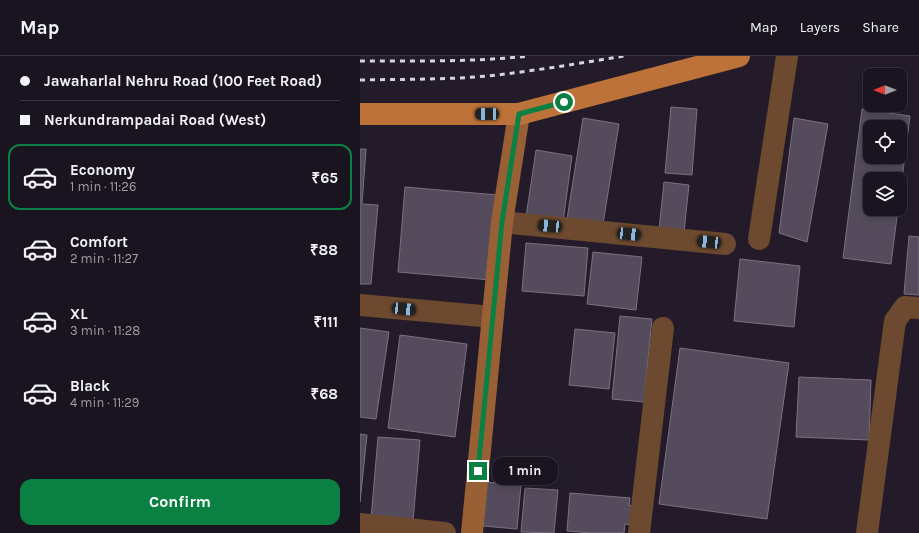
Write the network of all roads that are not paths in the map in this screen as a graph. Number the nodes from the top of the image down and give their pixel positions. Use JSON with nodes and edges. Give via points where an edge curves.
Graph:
{"nodes":[{"id":1,"x":739,"y":56,"type":"edge"},
{"id":2,"x":787,"y":56,"type":"edge"},
{"id":3,"x":360,"y":114,"type":"edge"},
{"id":4,"x":519,"y":114,"type":"junction"},
{"id":5,"x":502,"y":222,"type":"junction"},
{"id":6,"x":759,"y":239,"type":"dead end"},
{"id":7,"x":725,"y":244,"type":"dead end"},
{"id":8,"x":360,"y":304,"type":"edge"},
{"id":9,"x":919,"y":308,"type":"edge"},
{"id":10,"x":493,"y":317,"type":"junction"},
{"id":11,"x":663,"y":328,"type":"dead end"},
{"id":12,"x":360,"y":524,"type":"edge"},
{"id":13,"x":445,"y":533,"type":"edge"},
{"id":14,"x":472,"y":533,"type":"edge"},
{"id":15,"x":639,"y":533,"type":"edge"},
{"id":16,"x":867,"y":533,"type":"edge"}],
"edges":[{"from":1,"to":4,"type":"main road"},
{"from":2,"to":6,"type":"street"},
{"from":3,"to":4,"type":"main road"},
{"from":4,"to":5,"type":"street"},
{"from":5,"to":7,"type":"street"},
{"from":5,"to":10,"type":"street"},
{"from":8,"to":10,"type":"street"},
{"from":9,"to":16,"type":"street","via":[[905,307],[895,321]]},
{"from":10,"to":14,"type":"street"},
{"from":11,"to":15,"type":"street"},
{"from":12,"to":13,"type":"street"}]}
